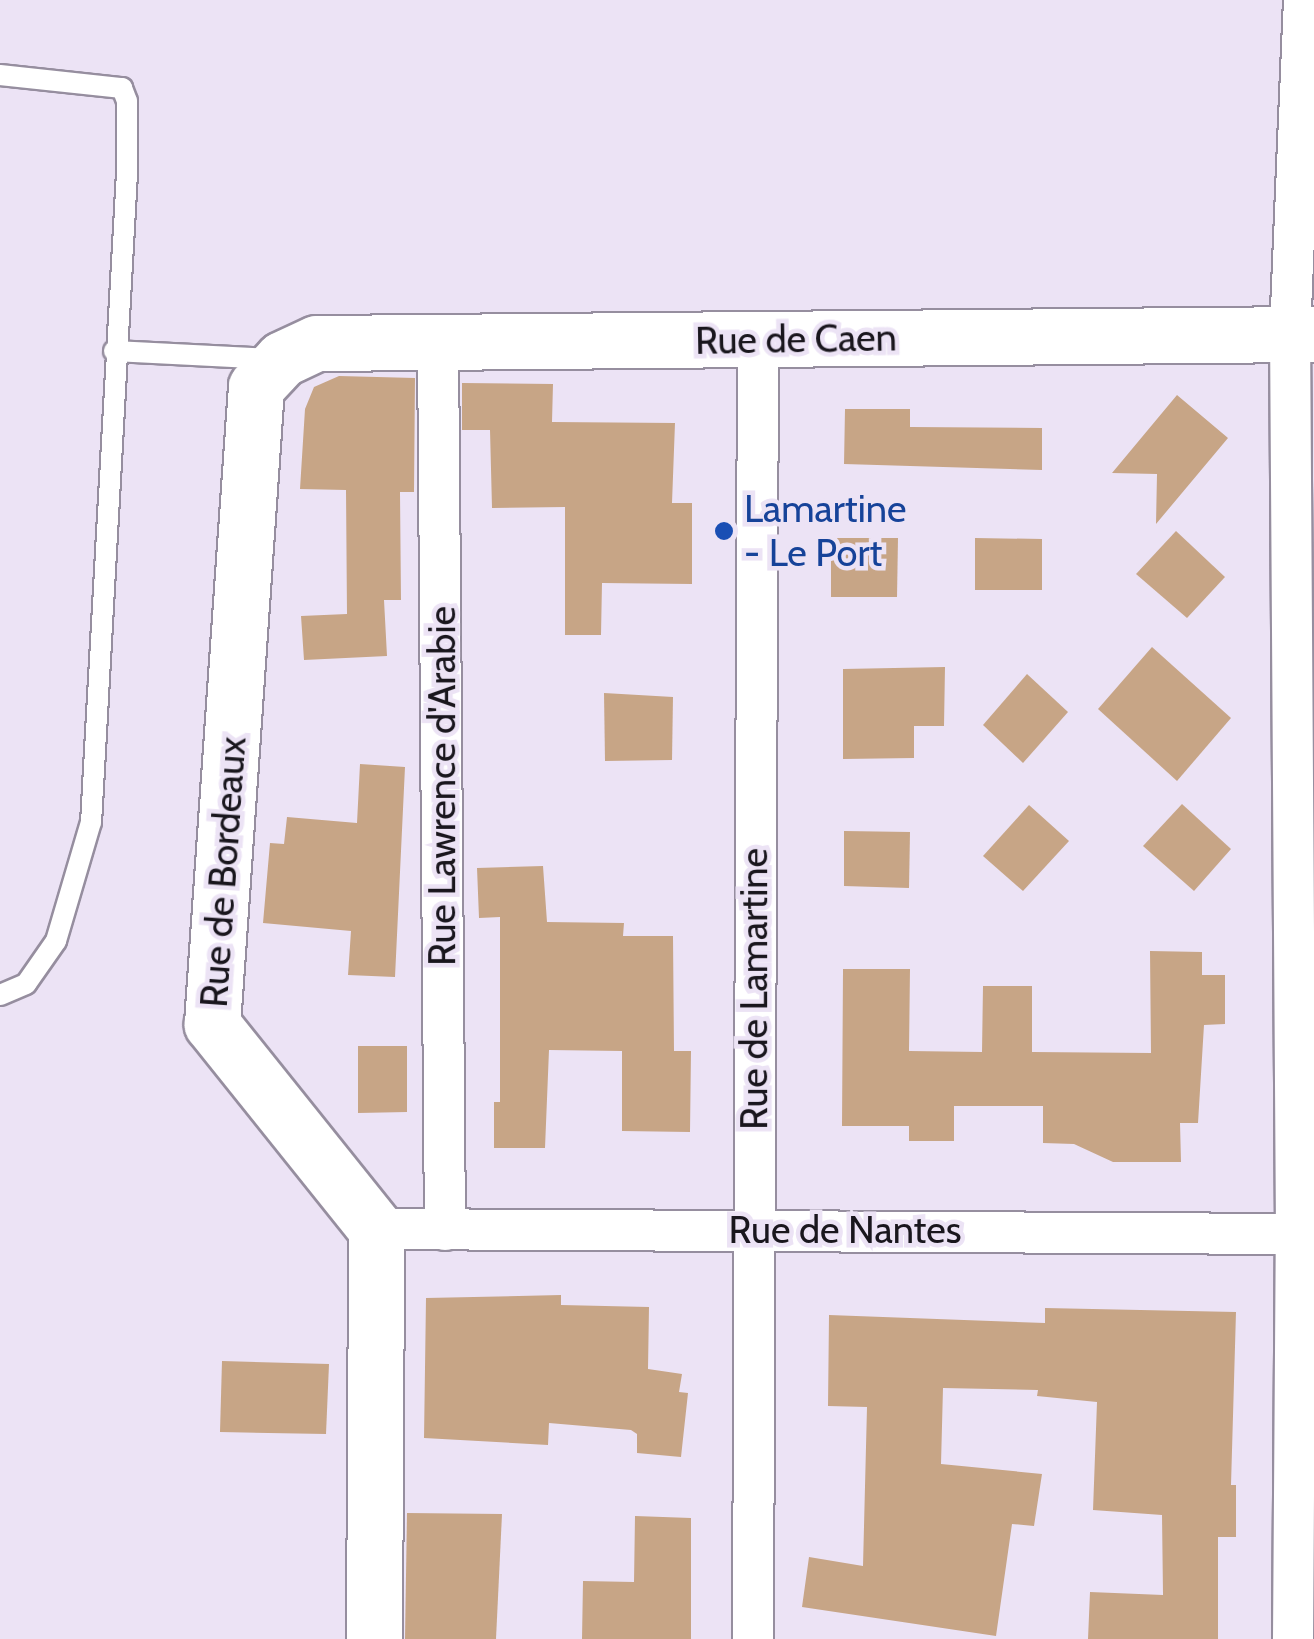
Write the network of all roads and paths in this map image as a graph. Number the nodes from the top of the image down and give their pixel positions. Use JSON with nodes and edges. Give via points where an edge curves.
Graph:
{"nodes":[{"id":1,"x":1304,"y":0,"type":"edge"},
{"id":2,"x":0,"y":74,"type":"edge"},
{"id":3,"x":1302,"y":334,"type":"edge"},
{"id":4,"x":758,"y":339,"type":"junction"},
{"id":5,"x":438,"y":342,"type":"junction"},
{"id":6,"x":114,"y":351,"type":"junction"},
{"id":7,"x":282,"y":359,"type":"junction"},
{"id":8,"x":0,"y":995,"type":"edge"},
{"id":9,"x":376,"y":1230,"type":"junction"},
{"id":10,"x":446,"y":1230,"type":"junction"},
{"id":11,"x":754,"y":1230,"type":"junction"},
{"id":12,"x":1305,"y":1233,"type":"edge"},
{"id":13,"x":1304,"y":1572,"type":"edge"},
{"id":14,"x":374,"y":1639,"type":"edge"},
{"id":15,"x":753,"y":1639,"type":"edge"},
{"id":16,"x":1293,"y":1639,"type":"edge"}],
"edges":[{"from":1,"to":3,"type":"street"},
{"from":2,"to":6,"type":"lane","via":[[122,88],[127,173]]},
{"from":3,"to":4,"type":"street","name":"Rue de Caen"},
{"from":3,"to":12,"type":"street"},
{"from":4,"to":5,"type":"street","name":"Rue de Caen"},
{"from":4,"to":11,"type":"street","name":"Rue de Lamartine"},
{"from":5,"to":7,"type":"street","name":"Rue de Caen","via":[[317,343]]},
{"from":5,"to":10,"type":"street","name":"Rue Lawrence d'Arabie"},
{"from":6,"to":7,"type":"lane"},
{"from":6,"to":8,"type":"lane","via":[[91,822],[56,941],[26,984]]},
{"from":7,"to":9,"type":"street","name":"Rue de Bordeaux","via":[[256,387],[212,1024]]},
{"from":9,"to":10,"type":"street","name":"Rue de Nantes"},
{"from":9,"to":14,"type":"street"},
{"from":10,"to":11,"type":"street","name":"Rue de Nantes"},
{"from":11,"to":12,"type":"street","name":"Rue de Nantes"},
{"from":11,"to":15,"type":"street","name":"Rue de Lamartine"},
{"from":12,"to":13,"type":"street"},
{"from":13,"to":16,"type":"street"}]}
